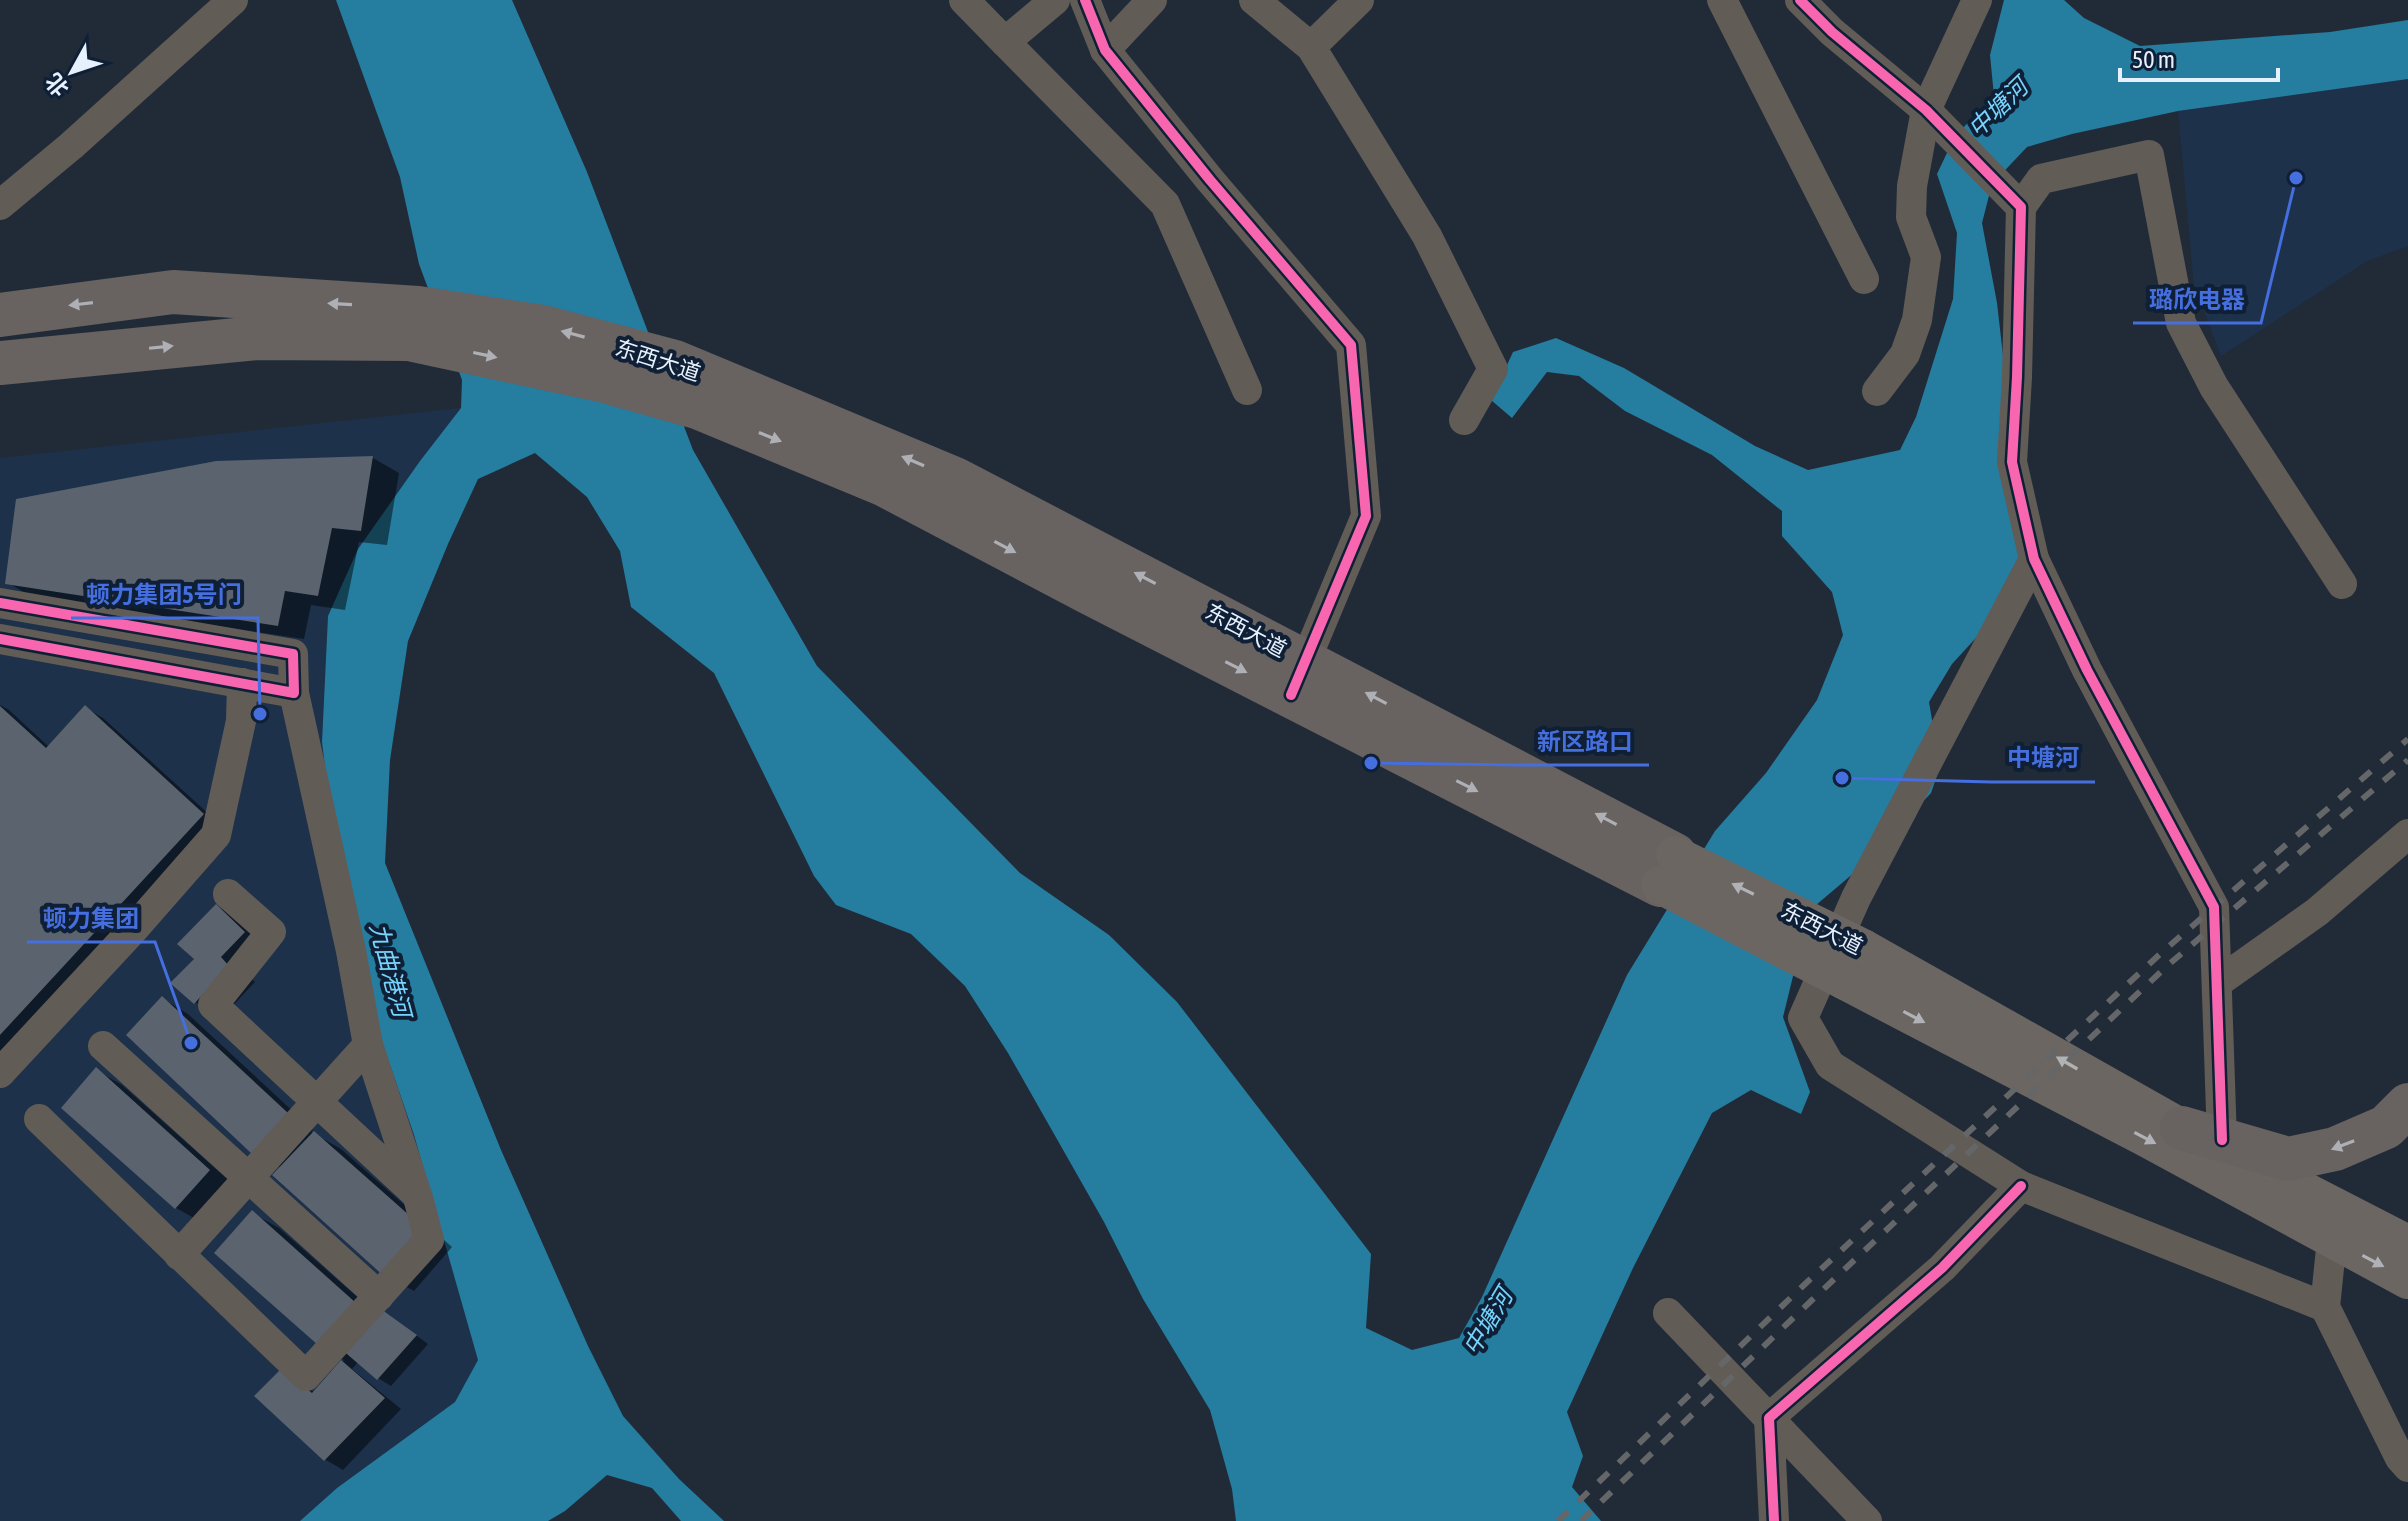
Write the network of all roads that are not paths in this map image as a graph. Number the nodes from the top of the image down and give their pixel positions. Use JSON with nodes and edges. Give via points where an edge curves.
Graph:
{"nodes":[{"id":1,"x":232,"y":0,"type":"edge"},
{"id":2,"x":964,"y":0,"type":"edge"},
{"id":3,"x":1055,"y":0,"type":"edge"},
{"id":4,"x":1085,"y":0,"type":"edge"},
{"id":5,"x":1152,"y":0,"type":"edge"},
{"id":6,"x":1254,"y":0,"type":"edge"},
{"id":7,"x":1359,"y":0,"type":"edge"},
{"id":8,"x":1722,"y":0,"type":"edge"},
{"id":9,"x":1800,"y":0,"type":"edge"},
{"id":10,"x":1977,"y":0,"type":"edge"},
{"id":11,"x":1005,"y":42,"type":"junction"},
{"id":12,"x":1311,"y":47,"type":"junction"},
{"id":13,"x":1105,"y":50,"type":"junction"},
{"id":14,"x":1936,"y":120,"type":"junction"},
{"id":15,"x":2016,"y":201,"type":"junction"},
{"id":16,"x":0,"y":205,"type":"edge"},
{"id":17,"x":1864,"y":279,"type":"dead end"},
{"id":18,"x":0,"y":315,"type":"edge"},
{"id":19,"x":413,"y":324,"type":"junction"},
{"id":20,"x":0,"y":363,"type":"edge"},
{"id":21,"x":1247,"y":390,"type":"dead end"},
{"id":22,"x":1877,"y":391,"type":"dead end"},
{"id":23,"x":1464,"y":420,"type":"dead end"},
{"id":24,"x":2034,"y":559,"type":"junction"},
{"id":25,"x":2342,"y":584,"type":"dead end"},
{"id":26,"x":0,"y":603,"type":"edge"},
{"id":27,"x":0,"y":639,"type":"edge"},
{"id":28,"x":1298,"y":678,"type":"junction"},
{"id":29,"x":242,"y":683,"type":"junction"},
{"id":30,"x":294,"y":693,"type":"junction"},
{"id":31,"x":2408,"y":834,"type":"edge"},
{"id":32,"x":1668,"y":870,"type":"junction"},
{"id":33,"x":228,"y":894,"type":"dead end"},
{"id":34,"x":2217,"y":983,"type":"junction"},
{"id":35,"x":368,"y":1045,"type":"junction"},
{"id":36,"x":103,"y":1046,"type":"dead end"},
{"id":37,"x":0,"y":1073,"type":"edge"},
{"id":38,"x":316,"y":1102,"type":"junction"},
{"id":39,"x":2408,"y":1105,"type":"edge"},
{"id":40,"x":39,"y":1119,"type":"dead end"},
{"id":41,"x":2202,"y":1134,"type":"junction"},
{"id":42,"x":248,"y":1178,"type":"junction"},
{"id":43,"x":2021,"y":1186,"type":"junction"},
{"id":44,"x":416,"y":1194,"type":"junction"},
{"id":45,"x":2332,"y":1239,"type":"junction"},
{"id":46,"x":2408,"y":1244,"type":"edge"},
{"id":47,"x":179,"y":1255,"type":"junction"},
{"id":48,"x":2408,"y":1280,"type":"edge"},
{"id":49,"x":379,"y":1296,"type":"junction"},
{"id":50,"x":2325,"y":1307,"type":"junction"},
{"id":51,"x":1668,"y":1313,"type":"dead end"},
{"id":52,"x":1769,"y":1418,"type":"junction"},
{"id":53,"x":2408,"y":1467,"type":"edge"},
{"id":54,"x":1774,"y":1521,"type":"edge"},
{"id":55,"x":1867,"y":1521,"type":"edge"}],
"edges":[{"from":1,"to":16,"type":"street"},
{"from":2,"to":11,"type":"street"},
{"from":3,"to":11,"type":"street"},
{"from":4,"to":13,"type":"street"},
{"from":5,"to":13,"type":"street"},
{"from":6,"to":12,"type":"street"},
{"from":7,"to":12,"type":"street"},
{"from":8,"to":17,"type":"street"},
{"from":9,"to":14,"type":"street"},
{"from":10,"to":14,"type":"street"},
{"from":11,"to":21,"type":"street","via":[[1165,204]]},
{"from":12,"to":23,"type":"street","via":[[1427,236],[1493,369]]},
{"from":13,"to":28,"type":"street","via":[[1351,345],[1366,516]]},
{"from":14,"to":15,"type":"street"},
{"from":14,"to":22,"type":"street","via":[[1912,186],[1911,217],[1926,257],[1917,320],[1905,354]]},
{"from":15,"to":24,"type":"street","via":[[2012,462]]},
{"from":15,"to":25,"type":"street","via":[[2041,179],[2149,155],[2181,323],[2214,387]]},
{"from":19,"to":18,"type":"highway","name":"东西大道","one_way":true,"via":[[173,292]]},
{"from":20,"to":19,"type":"highway","name":"东西大道","one_way":true},
{"from":19,"to":28,"type":"highway","name":"东西大道","one_way":true,"via":[[697,407],[885,485]]},
{"from":28,"to":19,"type":"highway","name":"东西大道","one_way":true,"via":[[955,479],[675,362],[543,327]]},
{"from":24,"to":34,"type":"street","via":[[2214,907]]},
{"from":24,"to":43,"type":"street","via":[[1856,898],[1803,1018],[1830,1065]]},
{"from":26,"to":30,"type":"street","via":[[293,654]]},
{"from":27,"to":29,"type":"street"},
{"from":28,"to":32,"type":"highway","name":"东西大道"},
{"from":29,"to":30,"type":"street"},
{"from":29,"to":37,"type":"street","via":[[241,721],[216,835]]},
{"from":30,"to":35,"type":"street"},
{"from":31,"to":34,"type":"street","via":[[2317,912]]},
{"from":41,"to":32,"type":"main road","name":"东西大道","one_way":true,"bridge":true,"via":[[1863,948]]},
{"from":32,"to":45,"type":"main road","name":"东西大道","one_way":true,"bridge":true,"via":[[1845,981]]},
{"from":33,"to":38,"type":"street","via":[[271,932],[213,1005]]},
{"from":34,"to":41,"type":"street"},
{"from":35,"to":38,"type":"street"},
{"from":35,"to":44,"type":"street"},
{"from":36,"to":42,"type":"street"},
{"from":38,"to":42,"type":"street"},
{"from":38,"to":44,"type":"street"},
{"from":39,"to":41,"type":"highway","one_way":true,"via":[[2386,1127],[2335,1149],[2288,1159]]},
{"from":40,"to":47,"type":"street"},
{"from":41,"to":46,"type":"main road","name":"东西大道"},
{"from":42,"to":47,"type":"street"},
{"from":42,"to":49,"type":"street"},
{"from":43,"to":50,"type":"street"},
{"from":43,"to":52,"type":"street","via":[[1942,1268]]},
{"from":44,"to":49,"type":"street","via":[[429,1240]]},
{"from":45,"to":48,"type":"main road","name":"东西大道","one_way":true},
{"from":45,"to":50,"type":"street"},
{"from":47,"to":49,"type":"street","via":[[306,1376]]},
{"from":50,"to":53,"type":"street"},
{"from":51,"to":52,"type":"street"},
{"from":52,"to":54,"type":"street"},
{"from":52,"to":55,"type":"street"}]}
